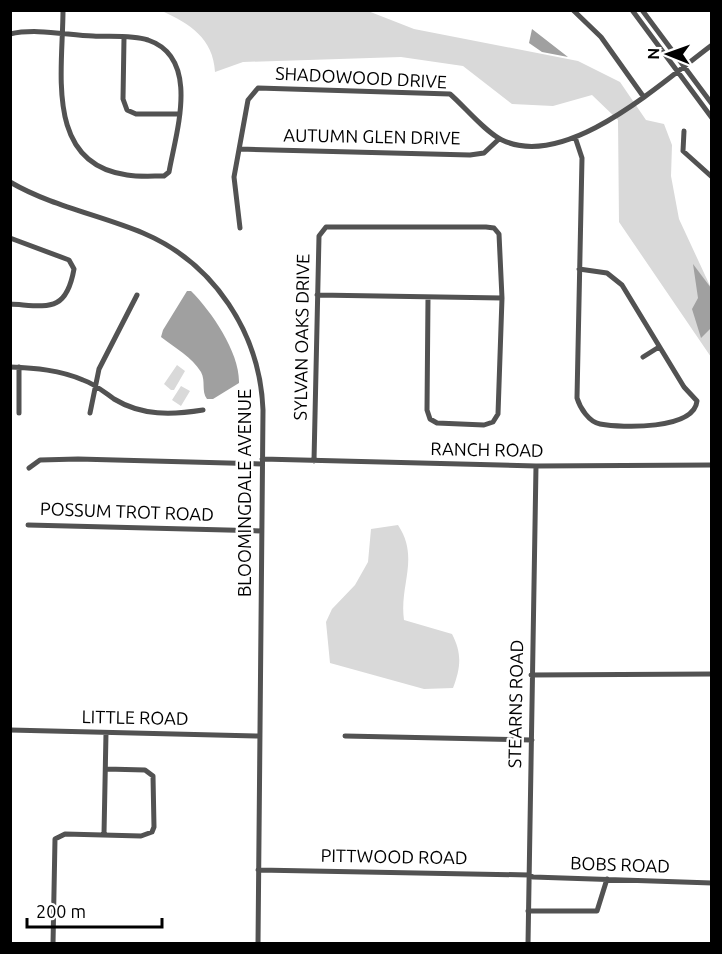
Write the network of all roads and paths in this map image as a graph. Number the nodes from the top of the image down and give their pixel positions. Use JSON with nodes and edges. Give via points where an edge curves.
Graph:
{"nodes":[{"id":1,"x":63,"y":10,"type":"edge"},
{"id":2,"x":573,"y":10,"type":"edge"},
{"id":3,"x":632,"y":10,"type":"edge"},
{"id":4,"x":642,"y":10,"type":"edge"},
{"id":5,"x":10,"y":34,"type":"edge"},
{"id":6,"x":63,"y":35,"type":"junction"},
{"id":7,"x":124,"y":38,"type":"junction"},
{"id":8,"x":711,"y":45,"type":"edge"},
{"id":9,"x":684,"y":66,"type":"junction"},
{"id":10,"x":676,"y":71,"type":"junction"},
{"id":11,"x":644,"y":96,"type":"junction"},
{"id":12,"x":711,"y":104,"type":"edge"},
{"id":13,"x":179,"y":114,"type":"junction"},
{"id":14,"x":711,"y":118,"type":"edge"},
{"id":15,"x":684,"y":131,"type":"dead end"},
{"id":16,"x":575,"y":137,"type":"junction"},
{"id":17,"x":499,"y":139,"type":"junction"},
{"id":18,"x":239,"y":149,"type":"junction"},
{"id":19,"x":711,"y":177,"type":"edge"},
{"id":20,"x":10,"y":182,"type":"edge"},
{"id":21,"x":240,"y":228,"type":"dead end"},
{"id":22,"x":10,"y":238,"type":"edge"},
{"id":23,"x":579,"y":269,"type":"junction"},
{"id":24,"x":137,"y":295,"type":"dead end"},
{"id":25,"x":317,"y":295,"type":"junction"},
{"id":26,"x":428,"y":298,"type":"junction"},
{"id":27,"x":502,"y":298,"type":"junction"},
{"id":28,"x":10,"y":304,"type":"edge"},
{"id":29,"x":659,"y":347,"type":"junction"},
{"id":30,"x":643,"y":357,"type":"dead end"},
{"id":31,"x":10,"y":367,"type":"edge"},
{"id":32,"x":19,"y":368,"type":"junction"},
{"id":33,"x":94,"y":384,"type":"junction"},
{"id":34,"x":203,"y":410,"type":"dead end"},
{"id":35,"x":90,"y":412,"type":"dead end"},
{"id":36,"x":20,"y":413,"type":"dead end"},
{"id":37,"x":314,"y":461,"type":"junction"},
{"id":38,"x":262,"y":462,"type":"junction"},
{"id":39,"x":711,"y":465,"type":"edge"},
{"id":40,"x":536,"y":466,"type":"junction"},
{"id":41,"x":29,"y":468,"type":"dead end"},
{"id":42,"x":28,"y":525,"type":"dead end"},
{"id":43,"x":261,"y":531,"type":"junction"},
{"id":44,"x":711,"y":674,"type":"edge"},
{"id":45,"x":531,"y":675,"type":"junction"},
{"id":46,"x":10,"y":730,"type":"edge"},
{"id":47,"x":106,"y":733,"type":"junction"},
{"id":48,"x":258,"y":736,"type":"junction"},
{"id":49,"x":345,"y":736,"type":"dead end"},
{"id":50,"x":532,"y":740,"type":"junction"},
{"id":51,"x":106,"y":769,"type":"junction"},
{"id":52,"x":104,"y":834,"type":"junction"},
{"id":53,"x":258,"y":870,"type":"junction"},
{"id":54,"x":529,"y":875,"type":"junction"},
{"id":55,"x":607,"y":879,"type":"junction"},
{"id":56,"x":711,"y":883,"type":"edge"},
{"id":57,"x":528,"y":911,"type":"junction"},
{"id":58,"x":53,"y":944,"type":"edge"},
{"id":59,"x":258,"y":944,"type":"edge"},
{"id":60,"x":528,"y":944,"type":"edge"}],
"edges":[{"from":1,"to":6,"type":"street"},
{"from":2,"to":11,"type":"street","via":[[601,38]]},
{"from":3,"to":10,"type":"street"},
{"from":4,"to":9,"type":"street"},
{"from":5,"to":6,"type":"street"},
{"from":6,"to":7,"type":"street"},
{"from":6,"to":13,"type":"street","via":[[63,117],[81,153],[93,163],[127,175],[164,176],[169,172]]},
{"from":7,"to":13,"type":"street","via":[[148,40],[165,51],[179,70],[183,88]]},
{"from":7,"to":13,"type":"street","via":[[123,99],[127,110],[136,114]]},
{"from":8,"to":9,"type":"street","name":"SHADOWOOD DRIVE"},
{"from":9,"to":10,"type":"street","name":"SHADOWOOD DRIVE"},
{"from":9,"to":12,"type":"street"},
{"from":10,"to":11,"type":"street","name":"SHADOWOOD DRIVE"},
{"from":10,"to":14,"type":"street"},
{"from":11,"to":16,"type":"street","name":"SHADOWOOD DRIVE"},
{"from":15,"to":19,"type":"street","via":[[682,151]]},
{"from":16,"to":17,"type":"street","name":"SHADOWOOD DRIVE","via":[[535,148]]},
{"from":16,"to":23,"type":"street","via":[[582,158]]},
{"from":17,"to":18,"type":"street","name":"AUTUMN GLEN DRIVE","via":[[484,153],[470,155]]},
{"from":17,"to":18,"type":"street","name":"SHADOWOOD DRIVE","via":[[450,93],[258,88],[248,100]]},
{"from":18,"to":21,"type":"street","name":"SHADOWOOD DRIVE","via":[[234,177]]},
{"from":20,"to":38,"type":"street","name":"BLOOMINGDALE AVENUE","via":[[154,238],[187,259],[213,283],[240,321],[255,358],[263,404]]},
{"from":22,"to":28,"type":"street","via":[[69,260],[74,269],[59,303],[47,307]]},
{"from":23,"to":29,"type":"street","via":[[607,273],[622,285]]},
{"from":23,"to":29,"type":"street","via":[[577,398],[581,410],[598,424],[667,424],[689,414],[696,401]]},
{"from":24,"to":33,"type":"street"},
{"from":25,"to":26,"type":"street"},
{"from":25,"to":27,"type":"street","name":"SYLVAN OAKS DRIVE","via":[[318,236],[326,227],[486,227],[494,228],[501,239]]},
{"from":25,"to":37,"type":"street","name":"SYLVAN OAKS DRIVE"},
{"from":26,"to":27,"type":"street"},
{"from":26,"to":27,"type":"street","name":"SYLVAN OAKS DRIVE","via":[[430,419],[437,423],[484,425],[493,422],[498,414]]},
{"from":29,"to":30,"type":"street"},
{"from":31,"to":32,"type":"street"},
{"from":32,"to":33,"type":"street","via":[[65,374]]},
{"from":32,"to":36,"type":"street"},
{"from":33,"to":34,"type":"street","via":[[116,400],[150,413]]},
{"from":33,"to":35,"type":"street"},
{"from":37,"to":38,"type":"street","name":"RANCH ROAD"},
{"from":37,"to":40,"type":"street","name":"RANCH ROAD"},
{"from":38,"to":41,"type":"street","name":"RANCH ROAD","via":[[78,459],[40,460]]},
{"from":38,"to":43,"type":"street","name":"BLOOMINGDALE AVENUE"},
{"from":39,"to":40,"type":"street","name":"RANCH ROAD"},
{"from":40,"to":45,"type":"street","name":"STEARNS ROAD"},
{"from":42,"to":43,"type":"street","name":"POSSUM TROT ROAD"},
{"from":43,"to":48,"type":"street","name":"BLOOMINGDALE AVENUE"},
{"from":44,"to":45,"type":"street"},
{"from":45,"to":50,"type":"street","name":"STEARNS ROAD"},
{"from":46,"to":47,"type":"street","name":"LITTLE ROAD"},
{"from":47,"to":48,"type":"street","name":"LITTLE ROAD"},
{"from":47,"to":51,"type":"street"},
{"from":48,"to":53,"type":"street","name":"BLOOMINGDALE AVENUE"},
{"from":49,"to":50,"type":"street"},
{"from":50,"to":54,"type":"street","name":"STEARNS ROAD"},
{"from":51,"to":52,"type":"street"},
{"from":51,"to":52,"type":"street","via":[[150,773],[154,782],[154,827],[147,835]]},
{"from":52,"to":58,"type":"street","via":[[64,834],[55,839]]},
{"from":53,"to":54,"type":"street","name":"PITTWOOD ROAD"},
{"from":53,"to":59,"type":"street","name":"BLOOMINGDALE AVENUE"},
{"from":54,"to":55,"type":"street","name":"BOBS ROAD"},
{"from":54,"to":57,"type":"street","name":"STEARNS ROAD"},
{"from":55,"to":56,"type":"street","name":"BOBS ROAD"},
{"from":55,"to":57,"type":"street","via":[[597,911]]},
{"from":57,"to":60,"type":"street","name":"STEARNS ROAD"}]}
